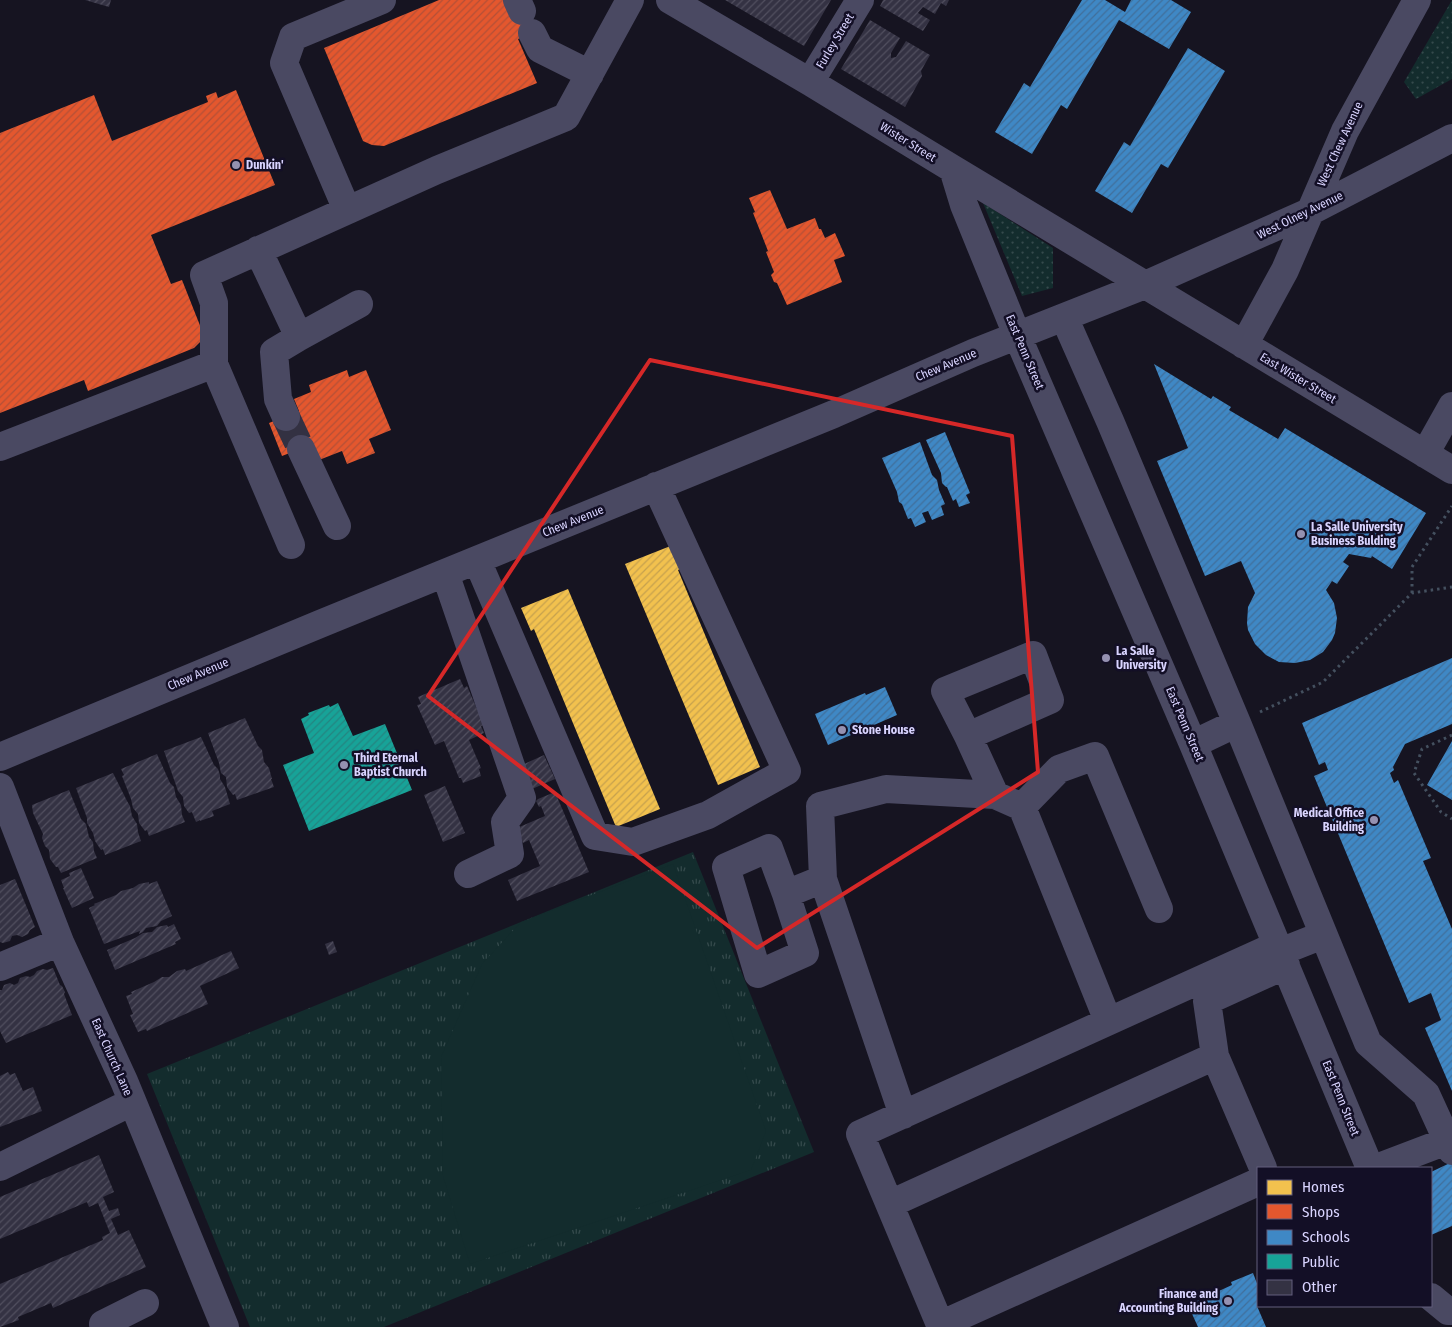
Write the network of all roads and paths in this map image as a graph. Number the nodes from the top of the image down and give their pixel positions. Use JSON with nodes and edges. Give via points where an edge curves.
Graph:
{"nodes":[{"id":1,"x":382,"y":0,"type":"edge"},
{"id":2,"x":630,"y":0,"type":"edge"},
{"id":3,"x":670,"y":0,"type":"edge"},
{"id":4,"x":860,"y":0,"type":"edge"},
{"id":5,"x":1417,"y":0,"type":"edge"},
{"id":6,"x":524,"y":15,"type":"edge"},
{"id":7,"x":590,"y":74,"type":"junction"},
{"id":8,"x":810,"y":82,"type":"junction"},
{"id":9,"x":1452,"y":138,"type":"edge"},
{"id":10,"x":953,"y":169,"type":"junction"},
{"id":11,"x":347,"y":210,"type":"junction"},
{"id":12,"x":1309,"y":212,"type":"junction"},
{"id":13,"x":258,"y":250,"type":"junction"},
{"id":14,"x":1145,"y":285,"type":"junction"},
{"id":15,"x":359,"y":304,"type":"dead end"},
{"id":16,"x":1064,"y":317,"type":"junction"},
{"id":17,"x":1017,"y":335,"type":"junction"},
{"id":18,"x":299,"y":336,"type":"junction"},
{"id":19,"x":1244,"y":345,"type":"junction"},
{"id":20,"x":214,"y":364,"type":"junction"},
{"id":21,"x":1452,"y":406,"type":"edge"},
{"id":22,"x":286,"y":417,"type":"tunnel mouth"},
{"id":23,"x":0,"y":447,"type":"edge"},
{"id":24,"x":301,"y":449,"type":"tunnel mouth"},
{"id":25,"x":1424,"y":454,"type":"junction"},
{"id":26,"x":1452,"y":470,"type":"edge"},
{"id":27,"x":656,"y":486,"type":"junction"},
{"id":28,"x":1452,"y":506,"type":"edge"},
{"id":29,"x":336,"y":526,"type":"dead end"},
{"id":30,"x":291,"y":545,"type":"dead end"},
{"id":31,"x":477,"y":560,"type":"junction"},
{"id":32,"x":445,"y":573,"type":"junction"},
{"id":33,"x":1452,"y":587,"type":"edge"},
{"id":34,"x":1412,"y":593,"type":"junction"},
{"id":35,"x":1237,"y":723,"type":"junction"},
{"id":36,"x":1452,"y":735,"type":"edge"},
{"id":37,"x":968,"y":736,"type":"dead end"},
{"id":38,"x":1193,"y":744,"type":"junction"},
{"id":39,"x":0,"y":757,"type":"edge"},
{"id":40,"x":0,"y":787,"type":"edge"},
{"id":41,"x":995,"y":795,"type":"junction"},
{"id":42,"x":1022,"y":807,"type":"junction"},
{"id":43,"x":1452,"y":819,"type":"edge"},
{"id":44,"x":468,"y":874,"type":"dead end"},
{"id":45,"x":823,"y":879,"type":"junction"},
{"id":46,"x":786,"y":894,"type":"dead end"},
{"id":47,"x":1159,"y":908,"type":"dead end"},
{"id":48,"x":1323,"y":935,"type":"junction"},
{"id":49,"x":60,"y":942,"type":"junction"},
{"id":50,"x":1281,"y":954,"type":"junction"},
{"id":51,"x":0,"y":967,"type":"edge"},
{"id":52,"x":1108,"y":1021,"type":"junction"},
{"id":53,"x":1215,"y":1056,"type":"junction"},
{"id":54,"x":132,"y":1102,"type":"junction"},
{"id":55,"x":903,"y":1115,"type":"junction"},
{"id":56,"x":1450,"y":1146,"type":"edge"},
{"id":57,"x":0,"y":1167,"type":"edge"},
{"id":58,"x":1263,"y":1167,"type":"edge"},
{"id":59,"x":1370,"y":1167,"type":"edge"},
{"id":60,"x":1379,"y":1167,"type":"edge"},
{"id":61,"x":1257,"y":1182,"type":"edge"},
{"id":62,"x":890,"y":1204,"type":"junction"},
{"id":63,"x":1432,"y":1298,"type":"edge"},
{"id":64,"x":145,"y":1303,"type":"dead end"},
{"id":65,"x":1452,"y":1311,"type":"edge"},
{"id":66,"x":101,"y":1326,"type":"edge"},
{"id":67,"x":941,"y":1326,"type":"edge"},
{"id":68,"x":226,"y":1327,"type":"edge"}],
"edges":[{"from":1,"to":11,"type":"street","via":[[292,37],[284,63]]},
{"from":2,"to":7,"type":"street"},
{"from":3,"to":8,"type":"street","name":"Wister Street"},
{"from":4,"to":8,"type":"street","name":"Furley Street"},
{"from":5,"to":12,"type":"street","name":"West Chew Avenue","via":[[1344,131]]},
{"from":6,"to":7,"type":"street","via":[[540,49]]},
{"from":7,"to":11,"type":"street","via":[[566,117]]},
{"from":8,"to":10,"type":"street","name":"Wister Street"},
{"from":9,"to":12,"type":"street","name":"West Olney Avenue"},
{"from":10,"to":14,"type":"street","name":"Wister Street"},
{"from":10,"to":17,"type":"street","name":"East Penn Street","via":[[964,205]]},
{"from":11,"to":13,"type":"street"},
{"from":12,"to":14,"type":"street","name":"West Olney Avenue"},
{"from":12,"to":19,"type":"street","name":"West Chew Avenue","via":[[1285,270]]},
{"from":13,"to":18,"type":"street"},
{"from":13,"to":20,"type":"street","via":[[204,275],[214,302]]},
{"from":14,"to":16,"type":"street","name":"Chew Avenue"},
{"from":14,"to":19,"type":"street","name":"East Wister Street"},
{"from":15,"to":18,"type":"street"},
{"from":16,"to":17,"type":"street","name":"Chew Avenue"},
{"from":16,"to":35,"type":"street"},
{"from":17,"to":27,"type":"street","name":"Chew Avenue"},
{"from":17,"to":38,"type":"street","name":"East Penn Street"},
{"from":18,"to":22,"type":"street","via":[[274,352],[278,399]]},
{"from":19,"to":25,"type":"street","name":"East Wister Street"},
{"from":20,"to":23,"type":"street"},
{"from":20,"to":30,"type":"street"},
{"from":21,"to":25,"type":"street"},
{"from":24,"to":29,"type":"street"},
{"from":25,"to":26,"type":"street","name":"East Wister Street"},
{"from":27,"to":31,"type":"street","name":"Chew Avenue"},
{"from":27,"to":31,"type":"street","via":[[787,771],[708,815],[633,842],[595,836]]},
{"from":28,"to":34,"type":"path","via":[[1412,568]]},
{"from":31,"to":32,"type":"street","name":"Chew Avenue"},
{"from":32,"to":39,"type":"street","name":"Chew Avenue"},
{"from":32,"to":44,"type":"street","via":[[522,798],[505,822],[510,854]]},
{"from":33,"to":34,"type":"path"},
{"from":34,"to":35,"type":"path","via":[[1324,682]]},
{"from":35,"to":38,"type":"street"},
{"from":35,"to":48,"type":"street"},
{"from":36,"to":43,"type":"path","via":[[1422,749],[1414,773],[1441,812]]},
{"from":37,"to":41,"type":"street"},
{"from":38,"to":50,"type":"street","name":"East Penn Street"},
{"from":40,"to":49,"type":"street","name":"East Church Lane"},
{"from":41,"to":42,"type":"street"},
{"from":41,"to":45,"type":"street","via":[[886,789],[820,806]]},
{"from":42,"to":47,"type":"street","via":[[1059,769],[1095,756]]},
{"from":42,"to":52,"type":"street"},
{"from":45,"to":46,"type":"street"},
{"from":45,"to":55,"type":"street"},
{"from":48,"to":50,"type":"street"},
{"from":48,"to":56,"type":"street","via":[[1368,1043],[1426,1094]]},
{"from":49,"to":51,"type":"street"},
{"from":49,"to":54,"type":"street","name":"East Church Lane"},
{"from":50,"to":52,"type":"street"},
{"from":50,"to":53,"type":"street","via":[[1207,1001]]},
{"from":50,"to":59,"type":"street","name":"East Penn Street"},
{"from":52,"to":55,"type":"street"},
{"from":53,"to":58,"type":"street"},
{"from":53,"to":62,"type":"street"},
{"from":54,"to":57,"type":"street"},
{"from":54,"to":68,"type":"street","name":"East Church Lane"},
{"from":55,"to":62,"type":"street","via":[[860,1134]]},
{"from":56,"to":60,"type":"street"},
{"from":61,"to":67,"type":"street"},
{"from":62,"to":67,"type":"street"},
{"from":63,"to":65,"type":"street"},
{"from":64,"to":66,"type":"street"}]}
